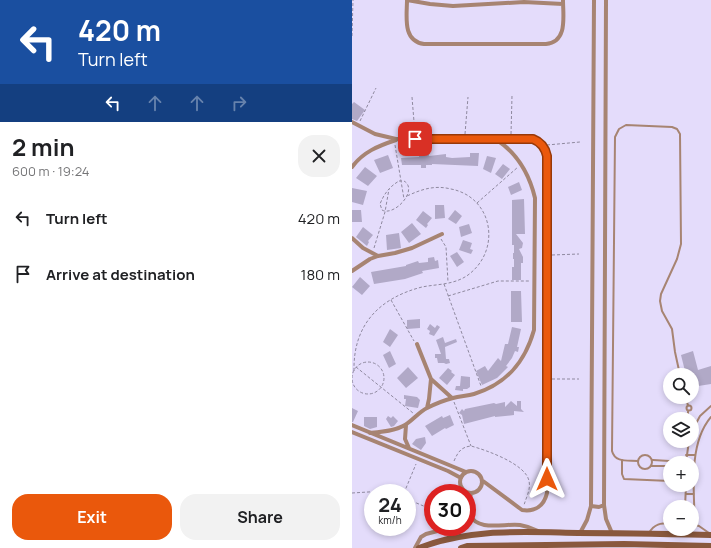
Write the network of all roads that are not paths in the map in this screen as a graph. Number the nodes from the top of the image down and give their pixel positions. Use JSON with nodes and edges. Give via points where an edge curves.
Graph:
{"nodes":[{"id":1,"x":407,"y":0,"type":"edge"},
{"id":2,"x":594,"y":0,"type":"edge"},
{"id":3,"x":606,"y":0,"type":"edge"},
{"id":4,"x":563,"y":2,"type":"edge"},
{"id":5,"x":352,"y":122,"type":"edge"},
{"id":6,"x":395,"y":140,"type":"junction"},
{"id":7,"x":497,"y":140,"type":"junction"},
{"id":8,"x":352,"y":167,"type":"edge"},
{"id":9,"x":440,"y":235,"type":"road end"},
{"id":10,"x":352,"y":238,"type":"edge"},
{"id":11,"x":378,"y":256,"type":"junction"},
{"id":12,"x":352,"y":271,"type":"edge"},
{"id":13,"x":418,"y":345,"type":"road end"},
{"id":14,"x":678,"y":368,"type":"edge"},
{"id":15,"x":431,"y":379,"type":"junction"},
{"id":16,"x":452,"y":398,"type":"junction"},
{"id":17,"x":711,"y":406,"type":"edge"},
{"id":18,"x":426,"y":408,"type":"junction"},
{"id":19,"x":711,"y":417,"type":"edge"},
{"id":20,"x":699,"y":418,"type":"edge"},
{"id":21,"x":352,"y":425,"type":"edge"},
{"id":22,"x":406,"y":425,"type":"junction"},
{"id":23,"x":352,"y":432,"type":"edge"},
{"id":24,"x":370,"y":433,"type":"junction"},
{"id":25,"x":409,"y":448,"type":"junction"},
{"id":26,"x":687,"y":448,"type":"edge"},
{"id":27,"x":686,"y":454,"type":"joint"},
{"id":28,"x":695,"y":455,"type":"joint"},
{"id":29,"x":622,"y":460,"type":"junction"},
{"id":30,"x":653,"y":460,"type":"junction"},
{"id":31,"x":638,"y":461,"type":"junction"},
{"id":32,"x":663,"y":461,"type":"edge"},
{"id":33,"x":652,"y":466,"type":"junction"},
{"id":34,"x":663,"y":466,"type":"edge"},
{"id":35,"x":466,"y":472,"type":"junction"},
{"id":36,"x":461,"y":478,"type":"junction"},
{"id":37,"x":483,"y":481,"type":"junction"},
{"id":38,"x":663,"y":481,"type":"edge"},
{"id":39,"x":460,"y":484,"type":"edge"},
{"id":40,"x":476,"y":492,"type":"edge"},
{"id":41,"x":686,"y":494,"type":"joint"},
{"id":42,"x":694,"y":494,"type":"joint"},
{"id":43,"x":686,"y":500,"type":"edge"},
{"id":44,"x":694,"y":500,"type":"edge"},
{"id":45,"x":604,"y":505,"type":"junction"},
{"id":46,"x":591,"y":506,"type":"junction"},
{"id":47,"x":476,"y":522,"type":"edge"},
{"id":48,"x":663,"y":524,"type":"edge"},
{"id":49,"x":699,"y":527,"type":"edge"},
{"id":50,"x":538,"y":532,"type":"junction"},
{"id":51,"x":580,"y":533,"type":"junction"},
{"id":52,"x":612,"y":533,"type":"junction"},
{"id":53,"x":648,"y":534,"type":"junction"},
{"id":54,"x":424,"y":535,"type":"edge"},
{"id":55,"x":711,"y":536,"type":"edge"},
{"id":56,"x":612,"y":544,"type":"junction"},
{"id":57,"x":624,"y":544,"type":"junction"},
{"id":58,"x":711,"y":546,"type":"edge"},
{"id":59,"x":415,"y":548,"type":"edge"},
{"id":60,"x":419,"y":548,"type":"edge"},
{"id":61,"x":461,"y":548,"type":"edge"},
{"id":62,"x":630,"y":548,"type":"edge"},
{"id":63,"x":704,"y":548,"type":"edge"}],
"edges":[{"from":1,"to":4,"type":"street","via":[[447,5]]},
{"from":1,"to":4,"type":"street","via":[[408,33],[415,41],[424,44],[549,44],[556,41],[562,33]]},
{"from":2,"to":46,"type":"street"},
{"from":3,"to":45,"type":"street"},
{"from":5,"to":6,"type":"street","via":[[375,134]]},
{"from":6,"to":7,"type":"street"},
{"from":6,"to":8,"type":"street","via":[[374,148]]},
{"from":7,"to":16,"type":"street","via":[[522,164],[535,198],[534,330],[525,354],[501,382],[474,394]]},
{"from":7,"to":37,"type":"street","via":[[533,139],[543,145],[547,156],[546,498],[539,508],[522,510]]},
{"from":9,"to":11,"type":"street","via":[[395,254]]},
{"from":10,"to":11,"type":"street"},
{"from":11,"to":12,"type":"street"},
{"from":13,"to":15,"type":"street"},
{"from":14,"to":29,"type":"lane","via":[[672,329],[662,311],[660,301],[678,259],[680,244],[680,134],[672,127],[626,125],[615,137],[612,452],[616,458]]},
{"from":15,"to":16,"type":"street"},
{"from":15,"to":18,"type":"street"},
{"from":16,"to":18,"type":"street"},
{"from":17,"to":20,"type":"lane"},
{"from":18,"to":22,"type":"street"},
{"from":19,"to":28,"type":"lane","via":[[702,430]]},
{"from":21,"to":24,"type":"street"},
{"from":22,"to":24,"type":"street"},
{"from":22,"to":25,"type":"street","via":[[405,439]]},
{"from":23,"to":36,"type":"street"},
{"from":24,"to":25,"type":"street"},
{"from":25,"to":35,"type":"street"},
{"from":26,"to":27,"type":"lane"},
{"from":27,"to":28,"type":"lane"},
{"from":29,"to":31,"type":"lane"},
{"from":29,"to":38,"type":"lane","via":[[622,476],[626,480]]},
{"from":30,"to":31,"type":"lane","via":[[646,454],[641,455]]},
{"from":30,"to":32,"type":"lane"},
{"from":30,"to":33,"type":"lane"},
{"from":31,"to":33,"type":"lane","via":[[643,469]]},
{"from":33,"to":34,"type":"lane"},
{"from":35,"to":36,"type":"street"},
{"from":35,"to":37,"type":"street","via":[[477,472]]},
{"from":36,"to":39,"type":"street"},
{"from":37,"to":40,"type":"street","via":[[480,490]]},
{"from":41,"to":42,"type":"lane"},
{"from":41,"to":43,"type":"lane"},
{"from":42,"to":44,"type":"lane"},
{"from":45,"to":46,"type":"street"},
{"from":45,"to":52,"type":"street"},
{"from":46,"to":51,"type":"street"},
{"from":47,"to":50,"type":"street","via":[[483,525],[520,525]]},
{"from":48,"to":53,"type":"lane","via":[[653,528]]},
{"from":49,"to":55,"type":"lane"},
{"from":50,"to":51,"type":"street"},
{"from":50,"to":60,"type":"street","via":[[476,533],[448,538]]},
{"from":51,"to":52,"type":"street"},
{"from":52,"to":53,"type":"street"},
{"from":52,"to":56,"type":"street"},
{"from":53,"to":55,"type":"street"},
{"from":54,"to":59,"type":"street"},
{"from":56,"to":57,"type":"street"},
{"from":56,"to":61,"type":"street"},
{"from":57,"to":58,"type":"street"},
{"from":57,"to":62,"type":"street"},
{"from":58,"to":63,"type":"street"}]}
